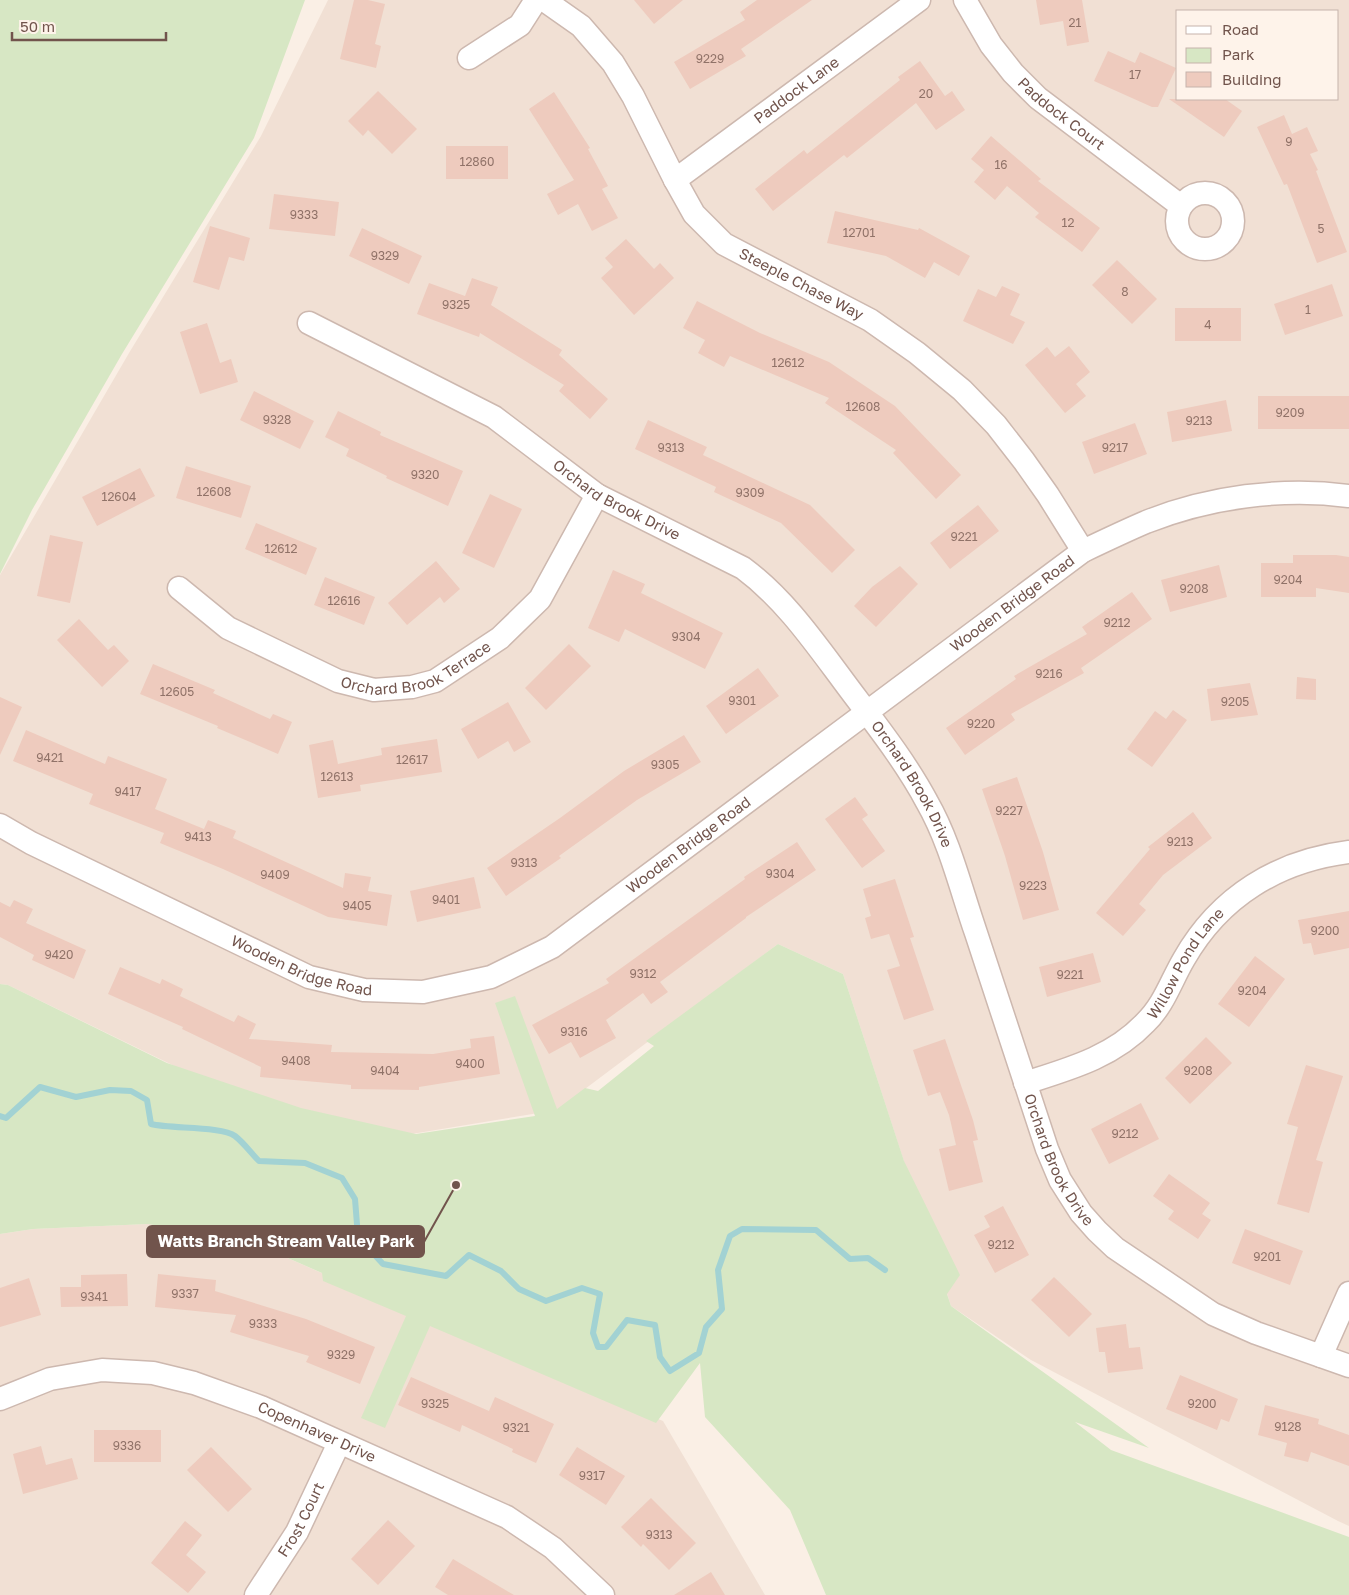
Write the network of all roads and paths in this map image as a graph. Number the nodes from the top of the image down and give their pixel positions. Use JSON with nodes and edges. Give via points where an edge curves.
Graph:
{"nodes":[{"id":1,"x":536,"y":0,"type":"edge"},
{"id":2,"x":544,"y":0,"type":"edge"},
{"id":3,"x":919,"y":0,"type":"edge"},
{"id":4,"x":965,"y":0,"type":"edge"},
{"id":5,"x":469,"y":58,"type":"dead end"},
{"id":6,"x":675,"y":180,"type":"junction"},
{"id":7,"x":1181,"y":206,"type":"dead end"},
{"id":8,"x":309,"y":323,"type":"dead end"},
{"id":9,"x":597,"y":495,"type":"junction"},
{"id":10,"x":1349,"y":496,"type":"edge"},
{"id":11,"x":1083,"y":551,"type":"junction"},
{"id":12,"x":179,"y":588,"type":"dead end"},
{"id":13,"x":868,"y":714,"type":"junction"},
{"id":14,"x":0,"y":826,"type":"edge"},
{"id":15,"x":1349,"y":852,"type":"edge"},
{"id":16,"x":1025,"y":1083,"type":"junction"},
{"id":17,"x":1349,"y":1293,"type":"edge"},
{"id":18,"x":1321,"y":1356,"type":"junction"},
{"id":19,"x":1349,"y":1366,"type":"edge"},
{"id":20,"x":0,"y":1399,"type":"edge"},
{"id":21,"x":340,"y":1443,"type":"junction"},
{"id":22,"x":256,"y":1595,"type":"edge"},
{"id":23,"x":603,"y":1595,"type":"edge"}],
"edges":[{"from":1,"to":5,"type":"street","via":[[520,24]]},
{"from":2,"to":6,"type":"street","name":"Steeple Chase Way","via":[[581,26],[613,63]]},
{"from":3,"to":6,"type":"street","name":"Paddock Lane"},
{"from":4,"to":7,"type":"street","name":"Paddock Court","via":[[991,45],[1038,98]]},
{"from":6,"to":11,"type":"street","name":"Steeple Chase Way","via":[[694,214],[724,244],[870,320],[962,390],[996,425],[1024,461]]},
{"from":8,"to":9,"type":"street","name":"Orchard Brook Drive","via":[[494,417]]},
{"from":9,"to":12,"type":"street","name":"Orchard Brook Terrace","via":[[540,599],[500,638],[435,681],[412,687],[374,690],[338,681],[228,628]]},
{"from":9,"to":13,"type":"street","name":"Orchard Brook Drive","via":[[724,557],[761,582],[800,622]]},
{"from":10,"to":11,"type":"street","name":"Wooden Bridge Road","via":[[1283,493],[1232,498],[1146,522]]},
{"from":11,"to":13,"type":"street","name":"Wooden Bridge Road"},
{"from":13,"to":14,"type":"street","name":"Wooden Bridge Road","via":[[552,947],[491,977],[423,992],[364,990],[309,977]]},
{"from":13,"to":16,"type":"street","name":"Orchard Brook Drive","via":[[913,777],[942,834]]},
{"from":15,"to":16,"type":"street","name":"Willow Pond Lane","via":[[1297,864],[1271,875],[1238,896],[1210,921],[1184,958],[1163,1002],[1124,1043],[1101,1056]]},
{"from":16,"to":18,"type":"street","name":"Orchard Brook Drive","via":[[1060,1180],[1081,1213],[1103,1237],[1214,1314]]},
{"from":17,"to":18,"type":"street"},
{"from":18,"to":19,"type":"street","name":"Orchard Brook Drive"},
{"from":20,"to":21,"type":"street","name":"Copenhaver Drive","via":[[50,1379],[102,1370],[153,1373],[194,1383],[261,1407]]},
{"from":21,"to":22,"type":"street","name":"Frost Court","via":[[297,1532]]},
{"from":21,"to":23,"type":"street","name":"Copenhaver Drive","via":[[507,1517],[553,1548]]}]}
